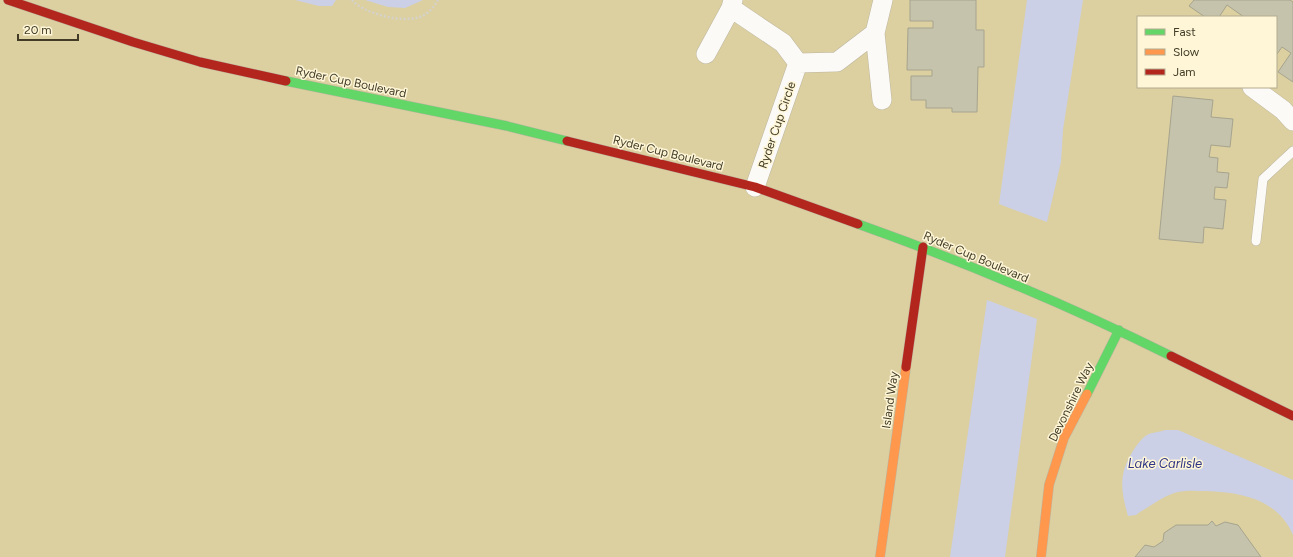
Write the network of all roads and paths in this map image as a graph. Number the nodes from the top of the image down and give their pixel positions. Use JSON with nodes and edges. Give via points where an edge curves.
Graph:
{"nodes":[{"id":1,"x":8,"y":0,"type":"edge"},
{"id":2,"x":352,"y":0,"type":"edge"},
{"id":3,"x":438,"y":0,"type":"edge"},
{"id":4,"x":883,"y":0,"type":"edge"},
{"id":5,"x":732,"y":4,"type":"edge"},
{"id":6,"x":875,"y":33,"type":"junction"},
{"id":7,"x":706,"y":54,"type":"dead end"},
{"id":8,"x":798,"y":64,"type":"junction"},
{"id":9,"x":1253,"y":88,"type":"edge"},
{"id":10,"x":882,"y":100,"type":"dead end"},
{"id":11,"x":1293,"y":121,"type":"edge"},
{"id":12,"x":1293,"y":151,"type":"edge"},
{"id":13,"x":756,"y":187,"type":"junction"},
{"id":14,"x":1256,"y":241,"type":"dead end"},
{"id":15,"x":923,"y":247,"type":"junction"},
{"id":16,"x":1119,"y":330,"type":"junction"},
{"id":17,"x":1293,"y":416,"type":"edge"},
{"id":18,"x":880,"y":557,"type":"edge"},
{"id":19,"x":1041,"y":557,"type":"edge"}],
"edges":[{"from":1,"to":13,"type":"street","name":"Ryder Cup Boulevard","via":[[200,62],[515,128]]},
{"from":2,"to":3,"type":"path","via":[[359,8],[372,13],[407,18],[420,17],[430,11]]},
{"from":4,"to":6,"type":"street"},
{"from":5,"to":7,"type":"street"},
{"from":5,"to":8,"type":"street","via":[[783,43]]},
{"from":6,"to":8,"type":"street","via":[[837,62]]},
{"from":6,"to":10,"type":"street"},
{"from":8,"to":13,"type":"street","name":"Ryder Cup Circle"},
{"from":9,"to":11,"type":"street","via":[[1283,110]]},
{"from":12,"to":14,"type":"lane","via":[[1263,178]]},
{"from":13,"to":15,"type":"street","name":"Ryder Cup Boulevard"},
{"from":15,"to":16,"type":"street","name":"Ryder Cup Boulevard"},
{"from":15,"to":18,"type":"street","name":"Island Way"},
{"from":16,"to":17,"type":"street","name":"Ryder Cup Boulevard"},
{"from":16,"to":19,"type":"street","name":"Devonshire Way","via":[[1064,438],[1049,485]]}]}
